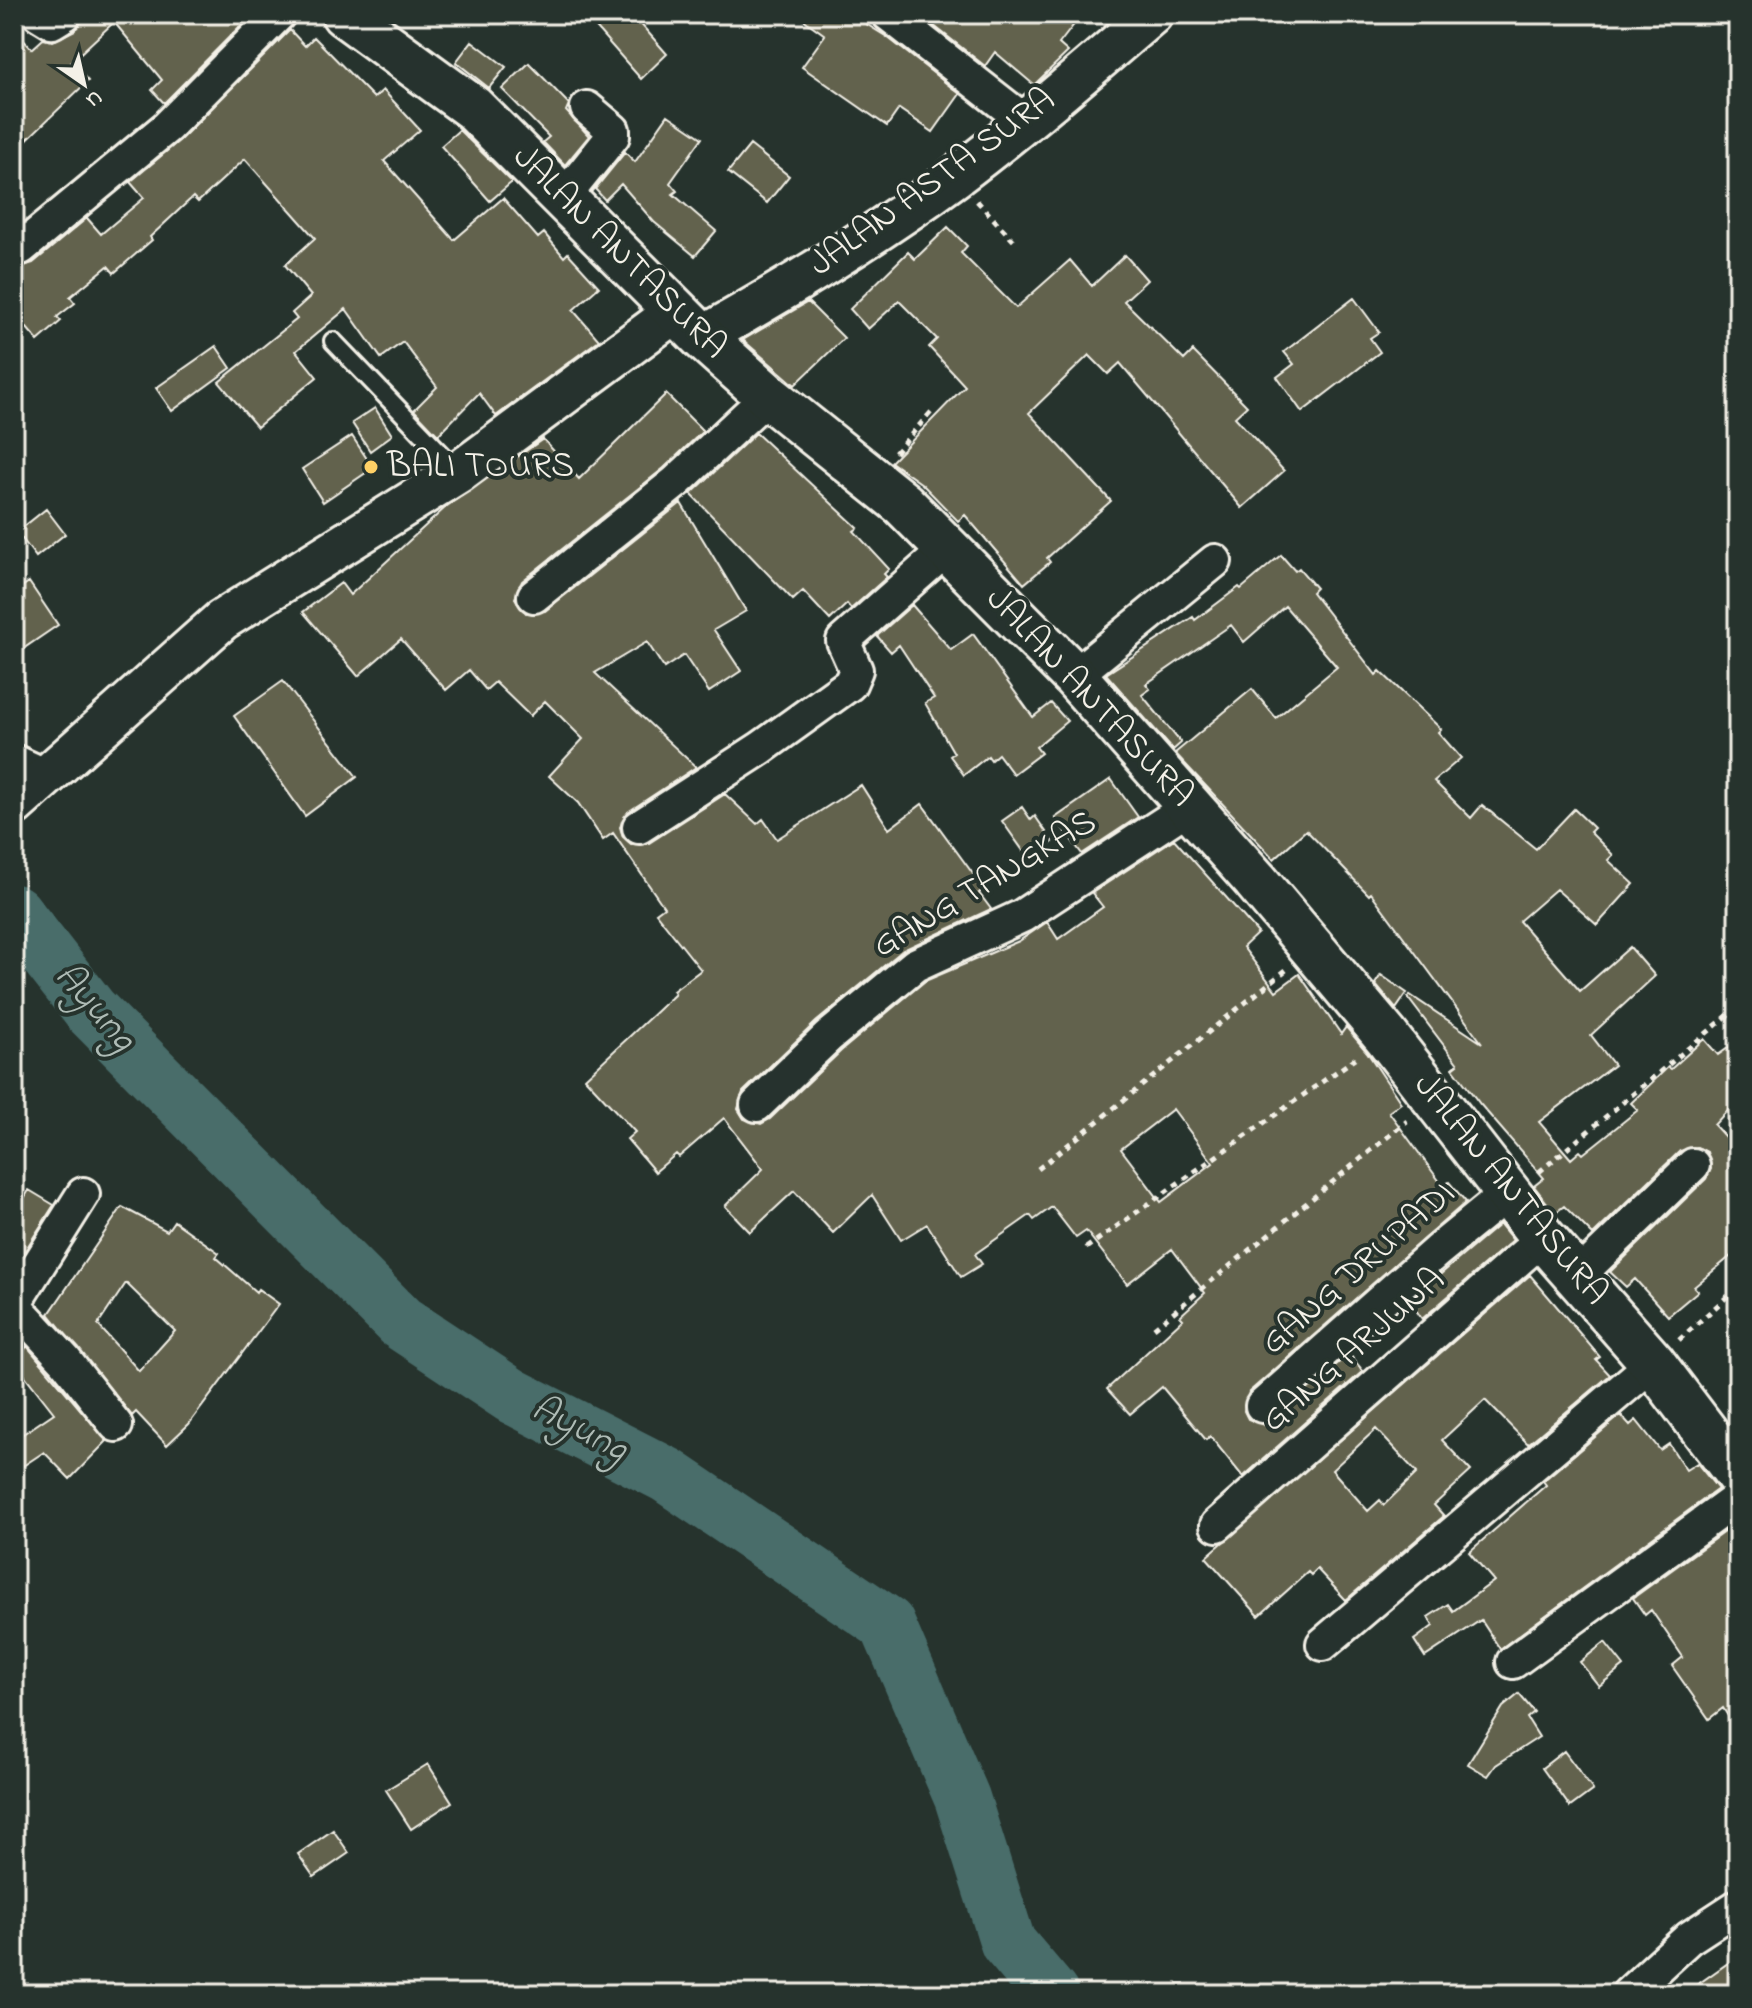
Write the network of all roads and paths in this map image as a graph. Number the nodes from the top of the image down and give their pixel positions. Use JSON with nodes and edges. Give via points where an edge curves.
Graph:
{"nodes":[{"id":1,"x":39,"y":14,"type":"edge"},
{"id":2,"x":65,"y":14,"type":"edge"},
{"id":3,"x":279,"y":14,"type":"edge"},
{"id":4,"x":344,"y":14,"type":"edge"},
{"id":5,"x":888,"y":14,"type":"edge"},
{"id":6,"x":1152,"y":14,"type":"edge"},
{"id":7,"x":587,"y":108,"type":"dead end"},
{"id":8,"x":1026,"y":122,"type":"junction"},
{"id":9,"x":954,"y":177,"type":"junction"},
{"id":10,"x":564,"y":197,"type":"junction"},
{"id":11,"x":1016,"y":243,"type":"dead end"},
{"id":12,"x":21,"y":248,"type":"dead end"},
{"id":13,"x":689,"y":325,"type":"junction"},
{"id":14,"x":333,"y":341,"type":"dead end"},
{"id":15,"x":768,"y":396,"type":"junction"},
{"id":16,"x":933,"y":410,"type":"dead end"},
{"id":17,"x":459,"y":472,"type":"junction"},
{"id":18,"x":873,"y":478,"type":"junction"},
{"id":19,"x":948,"y":548,"type":"junction"},
{"id":20,"x":1215,"y":561,"type":"dead end"},
{"id":21,"x":534,"y":596,"type":"dead end"},
{"id":22,"x":1074,"y":676,"type":"junction"},
{"id":23,"x":30,"y":768,"type":"edge"},
{"id":24,"x":14,"y":805,"type":"edge"},
{"id":25,"x":1190,"y":806,"type":"junction"},
{"id":26,"x":639,"y":827,"type":"dead end"},
{"id":27,"x":1312,"y":949,"type":"junction"},
{"id":28,"x":1738,"y":1007,"type":"edge"},
{"id":29,"x":1386,"y":1036,"type":"junction"},
{"id":30,"x":1435,"y":1098,"type":"junction"},
{"id":31,"x":757,"y":1105,"type":"dead end"},
{"id":32,"x":1693,"y":1165,"type":"dead end"},
{"id":33,"x":1038,"y":1169,"type":"dead end"},
{"id":34,"x":1508,"y":1193,"type":"junction"},
{"id":35,"x":83,"y":1194,"type":"dead end"},
{"id":36,"x":1543,"y":1238,"type":"junction"},
{"id":37,"x":1086,"y":1248,"type":"dead end"},
{"id":38,"x":1577,"y":1277,"type":"junction"},
{"id":39,"x":1738,"y":1287,"type":"edge"},
{"id":40,"x":14,"y":1305,"type":"edge"},
{"id":41,"x":1154,"y":1328,"type":"dead end"},
{"id":42,"x":1653,"y":1363,"type":"junction"},
{"id":43,"x":1262,"y":1406,"type":"dead end"},
{"id":44,"x":116,"y":1425,"type":"dead end"},
{"id":45,"x":1738,"y":1475,"type":"edge"},
{"id":46,"x":1738,"y":1498,"type":"edge"},
{"id":47,"x":1217,"y":1525,"type":"dead end"},
{"id":48,"x":1323,"y":1644,"type":"dead end"},
{"id":49,"x":1513,"y":1662,"type":"dead end"},
{"id":50,"x":1738,"y":1906,"type":"edge"},
{"id":51,"x":1628,"y":1994,"type":"edge"}],
"edges":[{"from":1,"to":2,"type":"street","via":[[52,22]]},
{"from":3,"to":12,"type":"street","via":[[167,127]]},
{"from":4,"to":10,"type":"main road","name":"JALAN ANTASURA","via":[[473,108]]},
{"from":5,"to":8,"type":"street"},
{"from":6,"to":8,"type":"street","name":"JALAN ASTA SURA"},
{"from":7,"to":10,"type":"street","via":[[613,130],[613,136]]},
{"from":8,"to":9,"type":"street","name":"JALAN ASTA SURA"},
{"from":9,"to":11,"type":"path"},
{"from":9,"to":13,"type":"street","name":"JALAN ASTA SURA","via":[[897,218]]},
{"from":10,"to":13,"type":"main road","name":"JALAN ANTASURA"},
{"from":13,"to":15,"type":"main road","name":"JALAN ANTASURA"},
{"from":13,"to":17,"type":"street","name":"JALAN ASTA SURA"},
{"from":14,"to":17,"type":"lane"},
{"from":15,"to":18,"type":"main road","name":"JALAN ANTASURA"},
{"from":15,"to":21,"type":"street","via":[[676,482]]},
{"from":16,"to":18,"type":"path"},
{"from":17,"to":23,"type":"street","name":"JALAN ASTA SURA","via":[[222,620]]},
{"from":18,"to":19,"type":"main road","name":"JALAN ANTASURA"},
{"from":19,"to":22,"type":"main road","name":"JALAN ANTASURA"},
{"from":19,"to":26,"type":"street","via":[[843,641],[856,670],[850,684]]},
{"from":20,"to":22,"type":"street"},
{"from":22,"to":25,"type":"main road","name":"JALAN ANTASURA"},
{"from":23,"to":24,"type":"street","name":"JALAN ASTA SURA"},
{"from":25,"to":27,"type":"main road","name":"JALAN ANTASURA"},
{"from":25,"to":31,"type":"street","name":"GANG TANGKAS","via":[[1035,909],[915,965]]},
{"from":27,"to":29,"type":"main road","name":"JALAN ANTASURA"},
{"from":27,"to":33,"type":"path"},
{"from":28,"to":34,"type":"path"},
{"from":29,"to":30,"type":"main road","name":"JALAN ANTASURA"},
{"from":29,"to":37,"type":"path"},
{"from":30,"to":34,"type":"main road","name":"JALAN ANTASURA"},
{"from":30,"to":41,"type":"path"},
{"from":32,"to":38,"type":"street"},
{"from":34,"to":36,"type":"main road","name":"JALAN ANTASURA"},
{"from":34,"to":43,"type":"street","name":"GANG DRUPADI"},
{"from":35,"to":40,"type":"street"},
{"from":36,"to":38,"type":"main road","name":"JALAN ANTASURA"},
{"from":36,"to":47,"type":"street","name":"GANG ARJUNA"},
{"from":38,"to":42,"type":"main road","name":"JALAN ANTASURA"},
{"from":39,"to":42,"type":"path"},
{"from":40,"to":44,"type":"street"},
{"from":42,"to":45,"type":"main road","name":"JALAN ANTASURA"},
{"from":42,"to":48,"type":"street"},
{"from":46,"to":49,"type":"street"},
{"from":50,"to":51,"type":"street","via":[[1689,1938]]}]}
